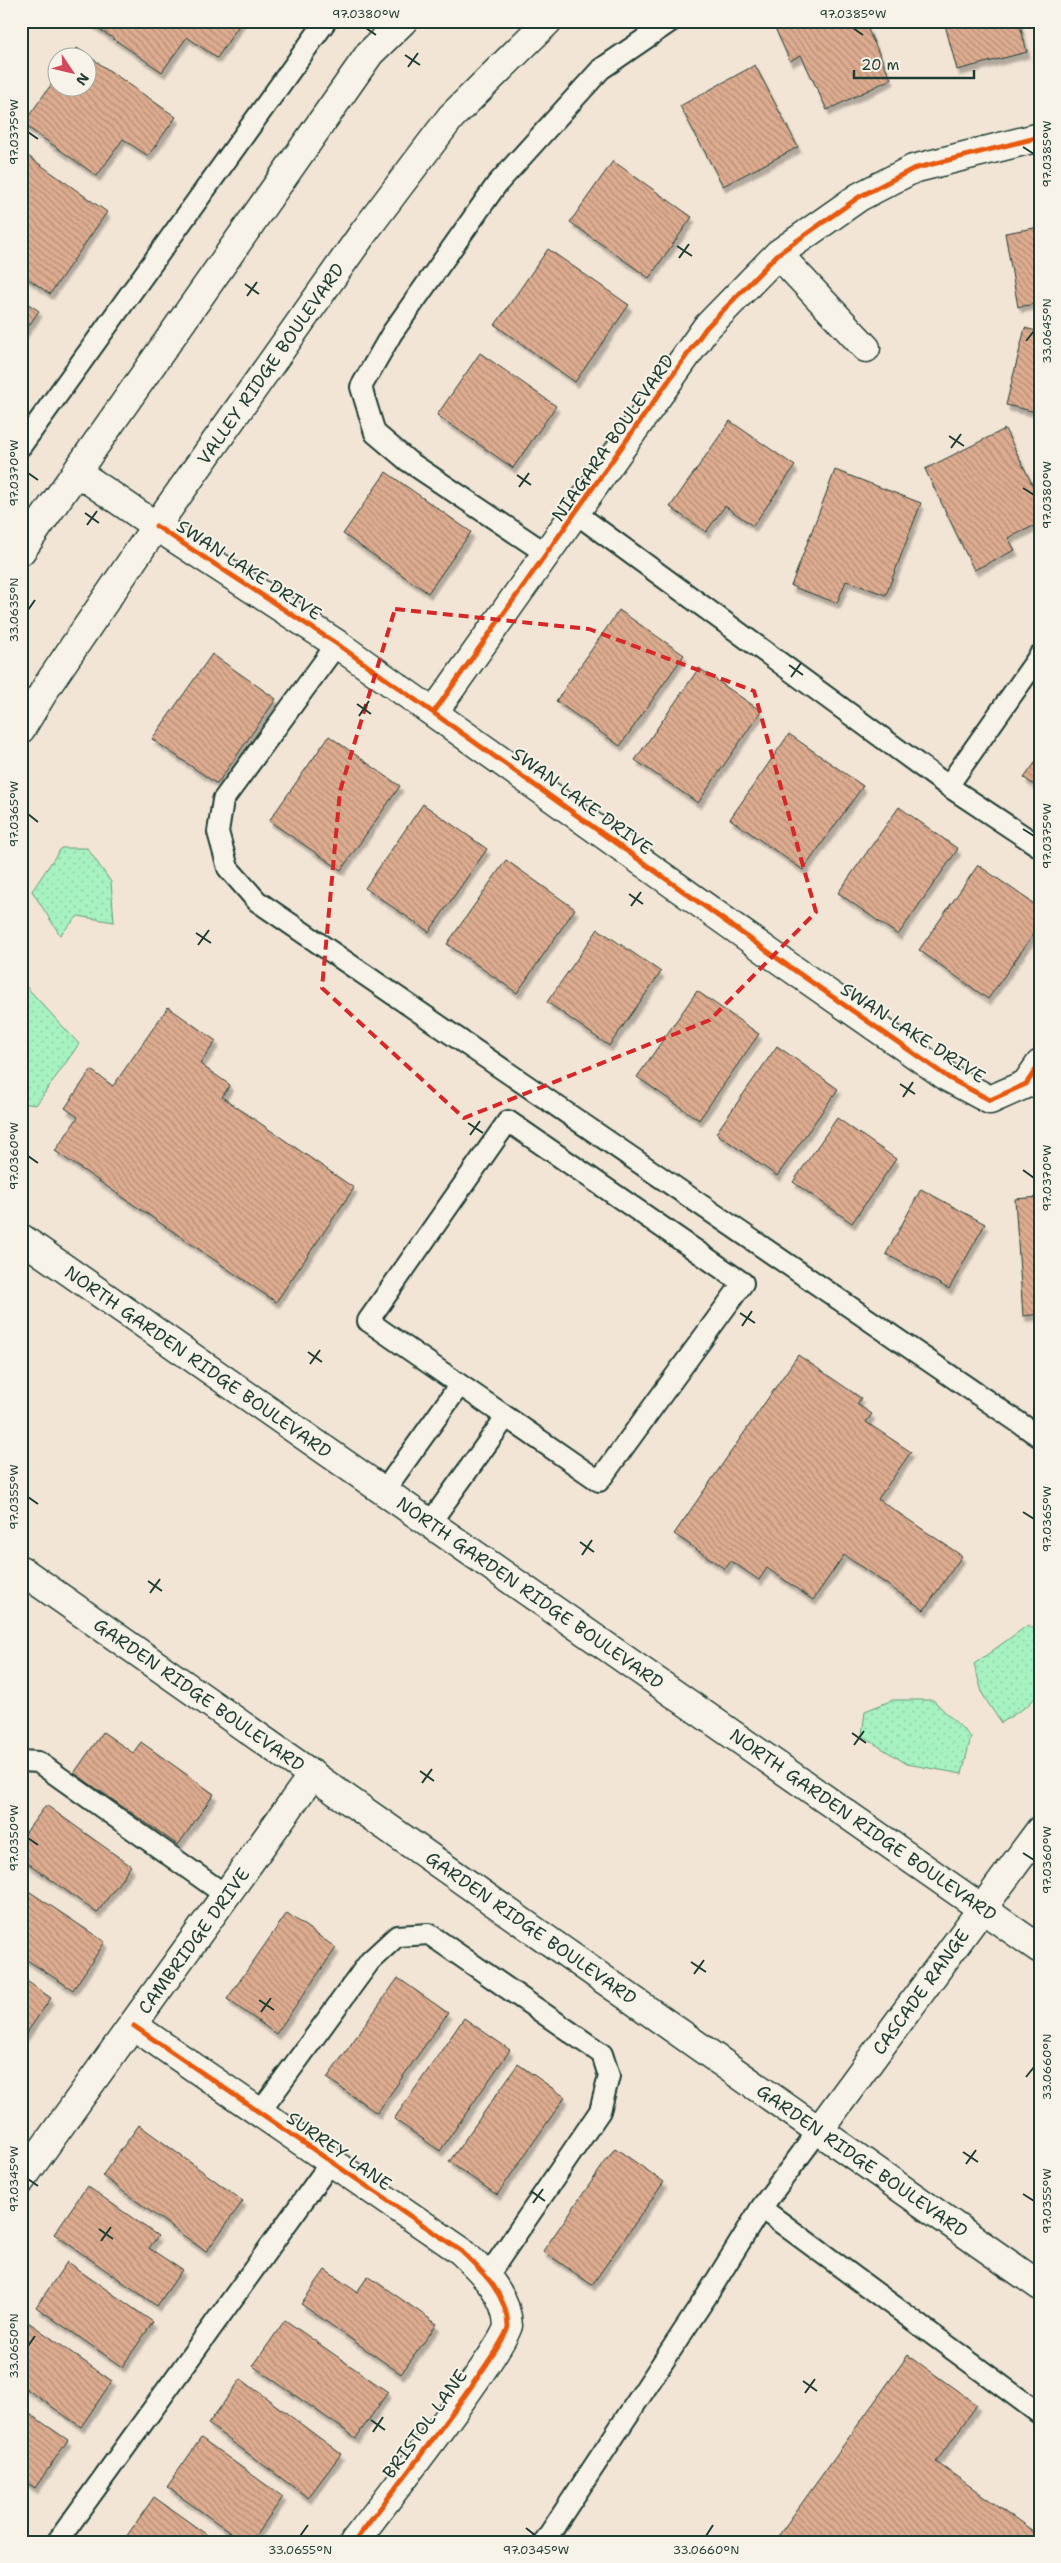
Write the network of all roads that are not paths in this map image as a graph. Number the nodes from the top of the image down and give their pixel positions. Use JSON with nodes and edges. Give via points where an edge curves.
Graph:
{"nodes":[{"id":1,"x":326,"y":21,"type":"edge"},
{"id":2,"x":403,"y":21,"type":"edge"},
{"id":3,"x":548,"y":21,"type":"edge"},
{"id":4,"x":671,"y":21,"type":"edge"},
{"id":5,"x":1040,"y":136,"type":"edge"},
{"id":6,"x":778,"y":254,"type":"junction"},
{"id":7,"x":866,"y":348,"type":"dead end"},
{"id":8,"x":21,"y":446,"type":"edge"},
{"id":9,"x":77,"y":472,"type":"junction"},
{"id":10,"x":576,"y":514,"type":"junction"},
{"id":11,"x":156,"y":526,"type":"junction"},
{"id":12,"x":21,"y":550,"type":"edge"},
{"id":13,"x":547,"y":554,"type":"junction"},
{"id":14,"x":338,"y":644,"type":"junction"},
{"id":15,"x":1040,"y":655,"type":"edge"},
{"id":16,"x":434,"y":712,"type":"junction"},
{"id":17,"x":21,"y":729,"type":"edge"},
{"id":18,"x":948,"y":786,"type":"junction"},
{"id":19,"x":1040,"y":847,"type":"edge"},
{"id":20,"x":1040,"y":1064,"type":"edge"},
{"id":21,"x":21,"y":1238,"type":"edge"},
{"id":22,"x":460,"y":1386,"type":"junction"},
{"id":23,"x":506,"y":1417,"type":"junction"},
{"id":24,"x":1040,"y":1437,"type":"edge"},
{"id":25,"x":384,"y":1491,"type":"junction"},
{"id":26,"x":430,"y":1523,"type":"junction"},
{"id":27,"x":21,"y":1570,"type":"edge"},
{"id":28,"x":21,"y":1761,"type":"edge"},
{"id":29,"x":313,"y":1774,"type":"junction"},
{"id":30,"x":1040,"y":1830,"type":"edge"},
{"id":31,"x":227,"y":1896,"type":"junction"},
{"id":32,"x":982,"y":1909,"type":"junction"},
{"id":33,"x":1040,"y":1949,"type":"edge"},
{"id":34,"x":134,"y":2026,"type":"junction"},
{"id":35,"x":259,"y":2113,"type":"junction"},
{"id":36,"x":819,"y":2130,"type":"junction"},
{"id":37,"x":331,"y":2162,"type":"junction"},
{"id":38,"x":21,"y":2180,"type":"edge"},
{"id":39,"x":761,"y":2208,"type":"junction"},
{"id":40,"x":487,"y":2277,"type":"junction"},
{"id":41,"x":1040,"y":2286,"type":"edge"},
{"id":42,"x":506,"y":2317,"type":"joint"},
{"id":43,"x":1040,"y":2414,"type":"edge"},
{"id":44,"x":57,"y":2542,"type":"edge"},
{"id":45,"x":354,"y":2542,"type":"edge"},
{"id":46,"x":544,"y":2542,"type":"edge"}],
"edges":[{"from":1,"to":8,"type":"lane"},
{"from":2,"to":9,"type":"main road","via":[[370,53]]},
{"from":3,"to":11,"type":"main road","name":"VALLEY RIDGE BOULEVARD","via":[[451,117],[364,232]]},
{"from":4,"to":13,"type":"lane","via":[[601,69],[497,184],[392,334],[360,387],[375,433],[408,461]]},
{"from":5,"to":6,"type":"main road","name":"NIAGARA BOULEVARD","via":[[913,169],[858,196]]},
{"from":6,"to":7,"type":"main road"},
{"from":6,"to":10,"type":"main road","name":"NIAGARA BOULEVARD","via":[[706,328]]},
{"from":9,"to":11,"type":"main road","name":"SWAN LAKE DRIVE"},
{"from":9,"to":12,"type":"main road"},
{"from":10,"to":13,"type":"main road","name":"NIAGARA BOULEVARD"},
{"from":10,"to":18,"type":"lane"},
{"from":11,"to":14,"type":"main road","name":"SWAN LAKE DRIVE"},
{"from":11,"to":17,"type":"main road","name":"VALLEY RIDGE BOULEVARD"},
{"from":13,"to":16,"type":"main road","name":"NIAGARA BOULEVARD"},
{"from":14,"to":16,"type":"main road","name":"SWAN LAKE DRIVE"},
{"from":14,"to":24,"type":"lane","via":[[223,800],[218,832],[228,868],[258,901]]},
{"from":15,"to":18,"type":"lane"},
{"from":16,"to":20,"type":"main road","name":"SWAN LAKE DRIVE","via":[[949,1078],[990,1100],[1026,1084]]},
{"from":18,"to":19,"type":"lane"},
{"from":21,"to":25,"type":"main road","name":"NORTH GARDEN RIDGE BOULEVARD"},
{"from":22,"to":23,"type":"lane"},
{"from":22,"to":23,"type":"lane","via":[[368,1321],[508,1121],[743,1283],[599,1481]]},
{"from":22,"to":25,"type":"lane"},
{"from":23,"to":26,"type":"lane"},
{"from":25,"to":26,"type":"main road","name":"NORTH GARDEN RIDGE BOULEVARD"},
{"from":26,"to":32,"type":"main road","name":"NORTH GARDEN RIDGE BOULEVARD"},
{"from":27,"to":29,"type":"main road","name":"GARDEN RIDGE BOULEVARD"},
{"from":28,"to":31,"type":"lane","via":[[38,1762]]},
{"from":29,"to":31,"type":"main road","name":"CAMBRIDGE DRIVE"},
{"from":29,"to":36,"type":"main road","name":"GARDEN RIDGE BOULEVARD"},
{"from":30,"to":32,"type":"main road","name":"CASCADE RANGE"},
{"from":31,"to":34,"type":"main road","name":"CAMBRIDGE DRIVE"},
{"from":32,"to":33,"type":"main road","name":"NORTH GARDEN RIDGE BOULEVARD"},
{"from":32,"to":36,"type":"main road","name":"CASCADE RANGE"},
{"from":34,"to":35,"type":"main road","name":"SURREY LANE"},
{"from":34,"to":38,"type":"main road","name":"CAMBRIDGE DRIVE"},
{"from":35,"to":37,"type":"main road","name":"SURREY LANE"},
{"from":35,"to":40,"type":"lane","via":[[370,1961],[397,1936],[429,1934],[602,2054],[609,2076],[600,2111]]},
{"from":36,"to":39,"type":"lane"},
{"from":36,"to":41,"type":"main road","name":"GARDEN RIDGE BOULEVARD"},
{"from":37,"to":40,"type":"main road","name":"SURREY LANE","via":[[461,2251]]},
{"from":37,"to":44,"type":"lane"},
{"from":39,"to":43,"type":"lane"},
{"from":39,"to":46,"type":"lane"},
{"from":40,"to":42,"type":"main road","name":"SURREY LANE","via":[[505,2307]]},
{"from":42,"to":45,"type":"main road","name":"BRISTOL LANE","via":[[508,2328],[472,2384]]}]}
